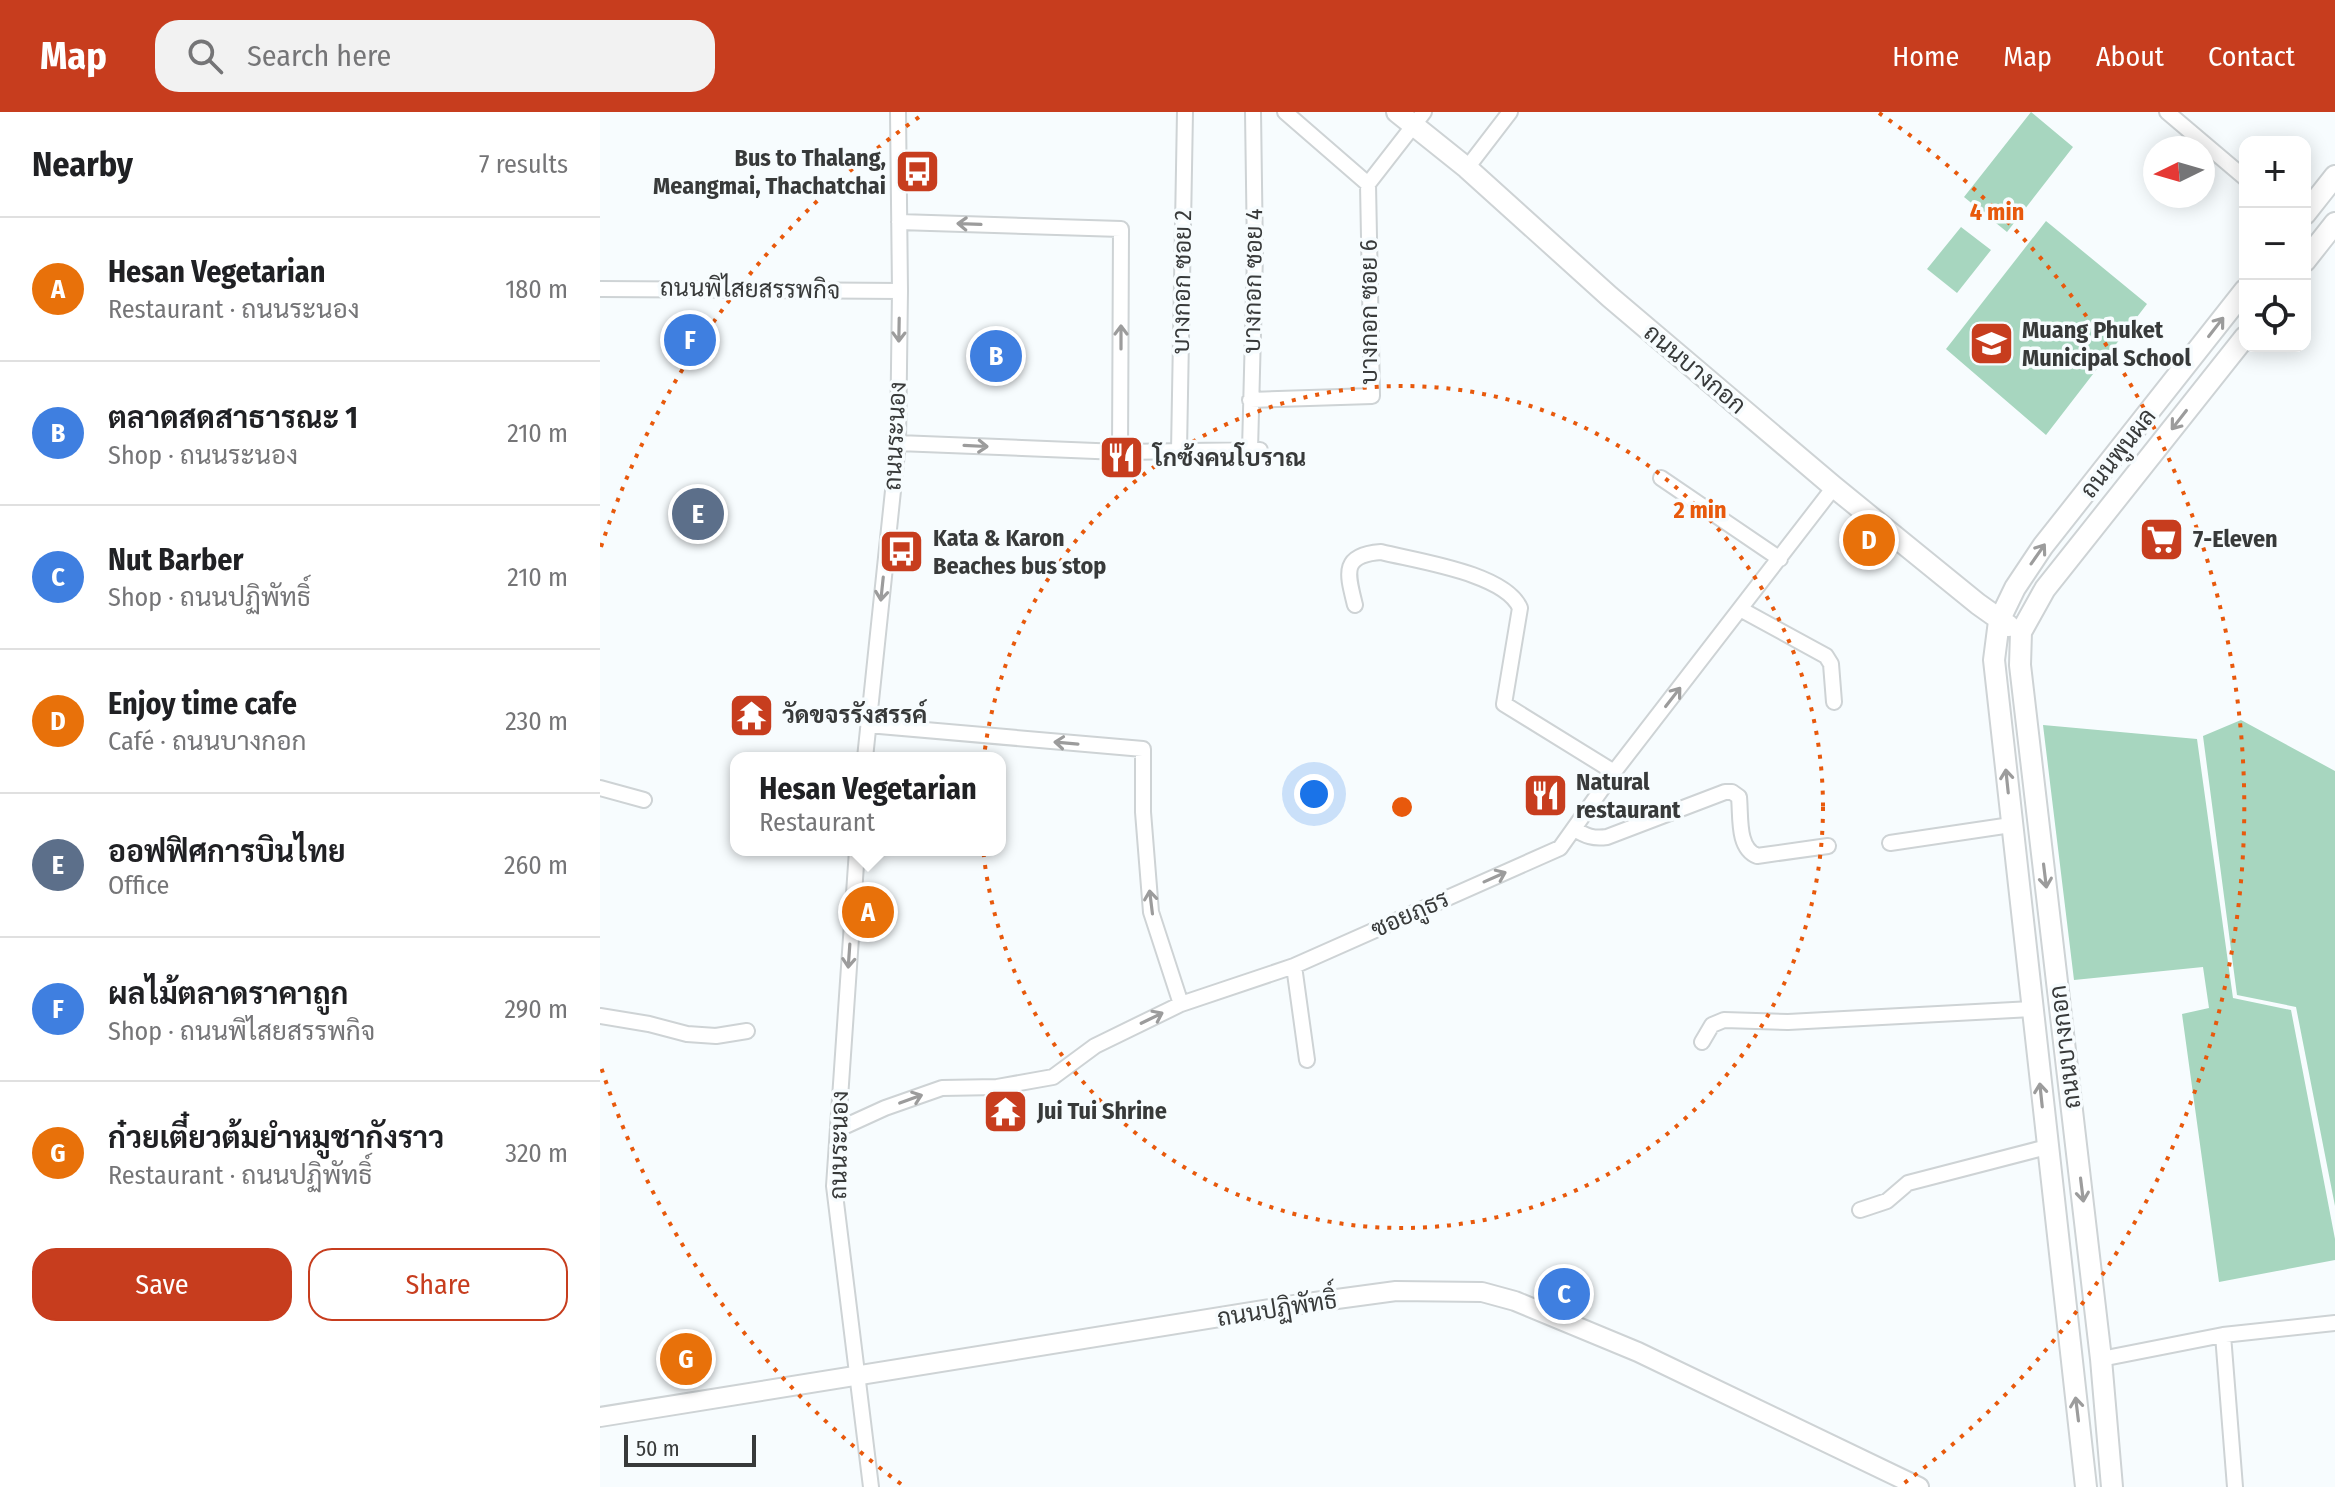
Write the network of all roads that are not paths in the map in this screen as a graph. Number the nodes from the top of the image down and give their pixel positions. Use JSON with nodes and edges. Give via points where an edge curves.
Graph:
{"nodes":[{"id":1,"x":898,"y":112,"type":"edge"},
{"id":2,"x":1185,"y":112,"type":"edge"},
{"id":3,"x":1253,"y":112,"type":"edge"},
{"id":4,"x":1285,"y":112,"type":"edge"},
{"id":5,"x":1397,"y":112,"type":"edge"},
{"id":6,"x":1510,"y":112,"type":"edge"},
{"id":7,"x":2167,"y":112,"type":"edge"},
{"id":8,"x":1419,"y":119,"type":"edge"},
{"id":9,"x":1467,"y":168,"type":"junction"},
{"id":10,"x":2239,"y":173,"type":"edge"},
{"id":11,"x":2335,"y":177,"type":"edge"},
{"id":12,"x":1368,"y":184,"type":"junction"},
{"id":13,"x":2310,"y":208,"type":"edge"},
{"id":14,"x":899,"y":222,"type":"junction"},
{"id":15,"x":2335,"y":223,"type":"edge"},
{"id":16,"x":2311,"y":253,"type":"edge"},
{"id":17,"x":600,"y":289,"type":"edge"},
{"id":18,"x":900,"y":291,"type":"junction"},
{"id":19,"x":2239,"y":298,"type":"edge"},
{"id":20,"x":2239,"y":345,"type":"edge"},
{"id":21,"x":1250,"y":400,"type":"junction"},
{"id":22,"x":898,"y":443,"type":"junction"},
{"id":23,"x":1179,"y":451,"type":"junction"},
{"id":24,"x":1120,"y":452,"type":"junction"},
{"id":25,"x":1661,"y":478,"type":"dead end"},
{"id":26,"x":1834,"y":487,"type":"junction"},
{"id":27,"x":1780,"y":559,"type":"junction"},
{"id":28,"x":1355,"y":605,"type":"dead end"},
{"id":29,"x":1742,"y":610,"type":"junction"},
{"id":30,"x":1999,"y":621,"type":"junction"},
{"id":31,"x":2021,"y":632,"type":"junction"},
{"id":32,"x":1834,"y":702,"type":"dead end"},
{"id":33,"x":868,"y":725,"type":"junction"},
{"id":34,"x":866,"y":752,"type":"edge"},
{"id":35,"x":1614,"y":772,"type":"junction"},
{"id":36,"x":600,"y":788,"type":"edge"},
{"id":37,"x":644,"y":800,"type":"dead end"},
{"id":38,"x":2011,"y":825,"type":"junction"},
{"id":39,"x":1574,"y":829,"type":"junction"},
{"id":40,"x":1890,"y":843,"type":"dead end"},
{"id":41,"x":1828,"y":846,"type":"dead end"},
{"id":42,"x":857,"y":856,"type":"edge"},
{"id":43,"x":1294,"y":966,"type":"junction"},
{"id":44,"x":1181,"y":1004,"type":"junction"},
{"id":45,"x":2032,"y":1009,"type":"junction"},
{"id":46,"x":600,"y":1016,"type":"edge"},
{"id":47,"x":747,"y":1031,"type":"dead end"},
{"id":48,"x":1702,"y":1042,"type":"dead end"},
{"id":49,"x":1307,"y":1060,"type":"dead end"},
{"id":50,"x":839,"y":1129,"type":"junction"},
{"id":51,"x":2047,"y":1147,"type":"junction"},
{"id":52,"x":1860,"y":1210,"type":"dead end"},
{"id":53,"x":2335,"y":1323,"type":"edge"},
{"id":54,"x":2223,"y":1335,"type":"junction"},
{"id":55,"x":2101,"y":1359,"type":"junction"},
{"id":56,"x":856,"y":1375,"type":"junction"},
{"id":57,"x":600,"y":1417,"type":"edge"},
{"id":58,"x":871,"y":1487,"type":"edge"},
{"id":59,"x":1919,"y":1487,"type":"edge"},
{"id":60,"x":2085,"y":1487,"type":"edge"},
{"id":61,"x":2112,"y":1487,"type":"edge"},
{"id":62,"x":2235,"y":1487,"type":"edge"}],
"edges":[{"from":1,"to":14,"type":"street","name":"ถนนระนอง"},
{"from":2,"to":23,"type":"street","name":"บางกอก ซอย 2"},
{"from":3,"to":21,"type":"street","name":"บางกอก ซอย 4"},
{"from":4,"to":12,"type":"street"},
{"from":5,"to":8,"type":"main road","name":"ถนนบางกอก"},
{"from":6,"to":9,"type":"street"},
{"from":7,"to":10,"type":"street"},
{"from":8,"to":9,"type":"main road","name":"ถนนบางกอก"},
{"from":8,"to":12,"type":"street"},
{"from":9,"to":26,"type":"main road","name":"ถนนบางกอก"},
{"from":11,"to":13,"type":"main road"},
{"from":12,"to":21,"type":"street","name":"บางกอก ซอย 6","via":[[1372,396]]},
{"from":14,"to":18,"type":"street","name":"ถนนระนอง"},
{"from":24,"to":14,"type":"street","one_way":true,"via":[[1121,229]]},
{"from":15,"to":16,"type":"main road"},
{"from":17,"to":18,"type":"street","name":"ถนนพิไสยสรรพกิจ"},
{"from":18,"to":22,"type":"street","name":"ถนนระนอง","one_way":true},
{"from":30,"to":19,"type":"main road","name":"ถนนพูนผล","one_way":true,"via":[[2043,546]]},
{"from":20,"to":31,"type":"main road","name":"ถนนพูนผล","one_way":true,"via":[[2045,589]]},
{"from":21,"to":23,"type":"street","name":"บางกอก ซอย 4","via":[[1255,450]]},
{"from":22,"to":24,"type":"street","one_way":true},
{"from":22,"to":33,"type":"street","name":"ถนนระนอง","one_way":true},
{"from":23,"to":24,"type":"street"},
{"from":25,"to":27,"type":"street"},
{"from":26,"to":27,"type":"street","name":"ซอยภูธร"},
{"from":26,"to":30,"type":"main road","name":"ถนนบางกอก"},
{"from":27,"to":29,"type":"street","name":"ซอยภูธร"},
{"from":28,"to":35,"type":"street","via":[[1348,576],[1351,562],[1381,552],[1486,579],[1510,594],[1520,608],[1504,704]]},
{"from":29,"to":32,"type":"street","via":[[1826,656]]},
{"from":35,"to":29,"type":"street","name":"ซอยภูธร","one_way":true},
{"from":30,"to":31,"type":"main road","name":"ถนนบางกอก"},
{"from":38,"to":30,"type":"main road","name":"ถนนบางกอก","one_way":true,"via":[[1994,660]]},
{"from":31,"to":55,"type":"main road","name":"ถนนบางกอก","one_way":true,"via":[[2020,665]]},
{"from":33,"to":34,"type":"street","name":"ถนนระนอง"},
{"from":44,"to":33,"type":"street","one_way":true,"via":[[1151,912],[1143,749]]},
{"from":35,"to":39,"type":"street","name":"ซอยภูธร"},
{"from":36,"to":37,"type":"street"},
{"from":38,"to":40,"type":"street"},
{"from":38,"to":45,"type":"main road","name":"ถนนบางกอก"},
{"from":39,"to":41,"type":"street","via":[[1586,837],[1607,837],[1732,792],[1739,797],[1748,853]]},
{"from":43,"to":39,"type":"street","name":"ซอยภูธร","one_way":true,"via":[[1560,848]]},
{"from":42,"to":50,"type":"street","name":"ถนนระนอง","one_way":true},
{"from":43,"to":44,"type":"street","name":"ซอยภูธร"},
{"from":43,"to":49,"type":"street"},
{"from":50,"to":44,"type":"street","name":"ซอยภูธร","one_way":true,"via":[[942,1088],[997,1087],[1053,1077],[1095,1046]]},
{"from":45,"to":48,"type":"street","via":[[1788,1022],[1724,1020],[1712,1025]]},
{"from":51,"to":45,"type":"main road","name":"ถนนบางกอก","one_way":true},
{"from":46,"to":47,"type":"street","via":[[687,1034]]},
{"from":50,"to":56,"type":"street","name":"ถนนระนอง","via":[[834,1186]]},
{"from":51,"to":52,"type":"street","via":[[1908,1183],[1887,1201]]},
{"from":60,"to":51,"type":"main road","name":"ถนนบางกอก","one_way":true},
{"from":53,"to":54,"type":"street"},
{"from":54,"to":55,"type":"street"},
{"from":54,"to":62,"type":"street"},
{"from":55,"to":61,"type":"main road","name":"ถนนบางกอก"},
{"from":56,"to":57,"type":"street","name":"ถนนปฏิพัทธิ์"},
{"from":56,"to":58,"type":"street","name":"ถนนระนอง"},
{"from":56,"to":59,"type":"street","name":"ถนนปฏิพัทธิ์","via":[[1396,1291],[1482,1292],[1638,1352]]}]}
